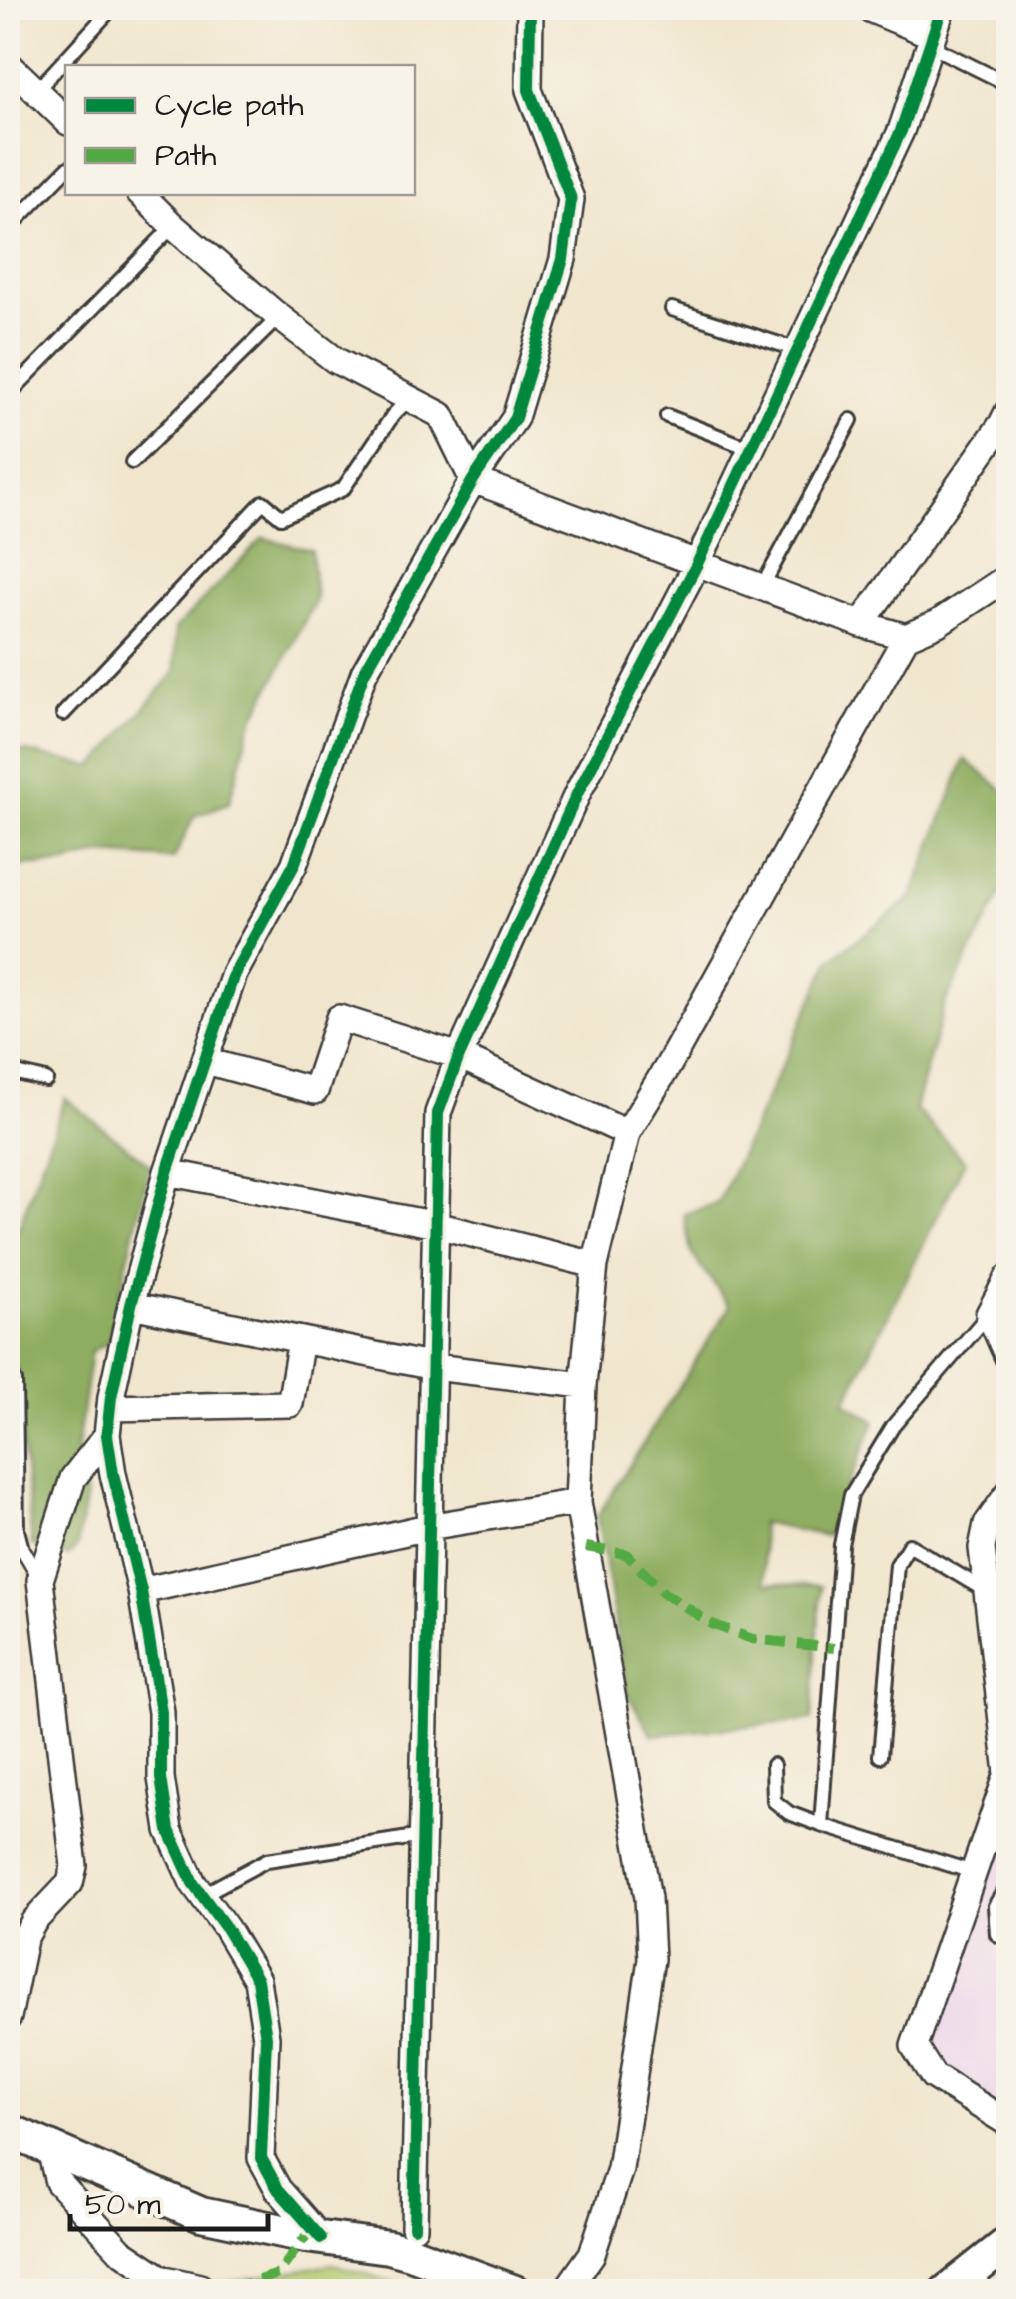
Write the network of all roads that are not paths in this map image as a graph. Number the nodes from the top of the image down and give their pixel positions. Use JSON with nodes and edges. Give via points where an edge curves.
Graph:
{"nodes":[{"id":1,"x":112,"y":8,"type":"edge"},
{"id":2,"x":530,"y":8,"type":"edge"},
{"id":3,"x":867,"y":8,"type":"edge"},
{"id":4,"x":942,"y":8,"type":"edge"},
{"id":5,"x":930,"y":40,"type":"junction"},
{"id":6,"x":8,"y":64,"type":"edge"},
{"id":7,"x":1008,"y":84,"type":"edge"},
{"id":8,"x":36,"y":92,"type":"junction"},
{"id":9,"x":65,"y":119,"type":"edge"},
{"id":10,"x":65,"y":171,"type":"edge"},
{"id":11,"x":143,"y":195,"type":"edge"},
{"id":12,"x":173,"y":226,"type":"junction"},
{"id":13,"x":8,"y":229,"type":"edge"},
{"id":14,"x":672,"y":309,"type":"dead end"},
{"id":15,"x":279,"y":317,"type":"junction"},
{"id":16,"x":798,"y":350,"type":"junction"},
{"id":17,"x":8,"y":395,"type":"edge"},
{"id":18,"x":410,"y":398,"type":"junction"},
{"id":19,"x":1008,"y":412,"type":"edge"},
{"id":20,"x":668,"y":416,"type":"dead end"},
{"id":21,"x":851,"y":420,"type":"dead end"},
{"id":22,"x":751,"y":448,"type":"junction"},
{"id":23,"x":132,"y":462,"type":"dead end"},
{"id":24,"x":473,"y":480,"type":"junction"},
{"id":25,"x":696,"y":564,"type":"junction"},
{"id":26,"x":1008,"y":577,"type":"edge"},
{"id":27,"x":762,"y":587,"type":"junction"},
{"id":28,"x":861,"y":624,"type":"junction"},
{"id":29,"x":906,"y":637,"type":"junction"},
{"id":30,"x":63,"y":714,"type":"dead end"},
{"id":31,"x":459,"y":1056,"type":"junction"},
{"id":32,"x":206,"y":1060,"type":"junction"},
{"id":33,"x":8,"y":1071,"type":"edge"},
{"id":34,"x":46,"y":1080,"type":"dead end"},
{"id":35,"x":627,"y":1133,"type":"junction"},
{"id":36,"x":167,"y":1172,"type":"junction"},
{"id":37,"x":436,"y":1225,"type":"junction"},
{"id":38,"x":595,"y":1265,"type":"junction"},
{"id":39,"x":1008,"y":1278,"type":"edge"},
{"id":40,"x":131,"y":1306,"type":"junction"},
{"id":41,"x":989,"y":1314,"type":"junction"},
{"id":42,"x":301,"y":1340,"type":"junction"},
{"id":43,"x":1008,"y":1357,"type":"edge"},
{"id":44,"x":434,"y":1368,"type":"junction"},
{"id":45,"x":8,"y":1371,"type":"edge"},
{"id":46,"x":583,"y":1385,"type":"junction"},
{"id":47,"x":110,"y":1408,"type":"junction"},
{"id":48,"x":107,"y":1435,"type":"junction"},
{"id":49,"x":1008,"y":1494,"type":"edge"},
{"id":50,"x":578,"y":1502,"type":"junction"},
{"id":51,"x":428,"y":1527,"type":"junction"},
{"id":52,"x":40,"y":1580,"type":"junction"},
{"id":53,"x":986,"y":1591,"type":"junction"},
{"id":54,"x":141,"y":1592,"type":"junction"},
{"id":55,"x":880,"y":1756,"type":"dead end"},
{"id":56,"x":773,"y":1766,"type":"dead end"},
{"id":57,"x":821,"y":1825,"type":"junction"},
{"id":58,"x":422,"y":1836,"type":"junction"},
{"id":59,"x":973,"y":1872,"type":"junction"},
{"id":60,"x":1008,"y":1885,"type":"edge"},
{"id":61,"x":202,"y":1895,"type":"junction"},
{"id":62,"x":1008,"y":1940,"type":"edge"},
{"id":63,"x":8,"y":2017,"type":"edge"},
{"id":64,"x":1008,"y":2123,"type":"edge"},
{"id":65,"x":8,"y":2130,"type":"edge"},
{"id":66,"x":50,"y":2150,"type":"junction"},
{"id":67,"x":414,"y":2226,"type":"dead end"},
{"id":68,"x":321,"y":2238,"type":"junction"},
{"id":69,"x":1008,"y":2243,"type":"edge"},
{"id":70,"x":158,"y":2285,"type":"edge"},
{"id":71,"x":202,"y":2292,"type":"edge"},
{"id":72,"x":515,"y":2292,"type":"edge"},
{"id":73,"x":564,"y":2292,"type":"edge"},
{"id":74,"x":946,"y":2292,"type":"edge"}],
"edges":[{"from":1,"to":8,"type":"lane"},
{"from":2,"to":24,"type":"street","via":[[528,90],[571,199],[563,259],[515,418]]},
{"from":3,"to":5,"type":"street"},
{"from":4,"to":5,"type":"street"},
{"from":5,"to":7,"type":"lane"},
{"from":5,"to":16,"type":"street","via":[[901,131]]},
{"from":6,"to":8,"type":"street"},
{"from":8,"to":9,"type":"street"},
{"from":10,"to":13,"type":"lane"},
{"from":11,"to":12,"type":"street"},
{"from":12,"to":15,"type":"street"},
{"from":12,"to":17,"type":"lane"},
{"from":14,"to":16,"type":"lane"},
{"from":15,"to":18,"type":"street","via":[[335,360]]},
{"from":15,"to":23,"type":"lane"},
{"from":16,"to":22,"type":"street"},
{"from":18,"to":24,"type":"street","via":[[441,415]]},
{"from":18,"to":30,"type":"lane","via":[[344,488],[281,517],[263,502]]},
{"from":19,"to":28,"type":"street"},
{"from":20,"to":22,"type":"lane"},
{"from":21,"to":27,"type":"lane"},
{"from":22,"to":25,"type":"street"},
{"from":24,"to":25,"type":"street"},
{"from":24,"to":32,"type":"street","via":[[364,673],[294,865],[234,974]]},
{"from":25,"to":27,"type":"street"},
{"from":25,"to":31,"type":"street","via":[[578,792]]},
{"from":26,"to":29,"type":"street"},
{"from":27,"to":28,"type":"street"},
{"from":28,"to":29,"type":"street"},
{"from":29,"to":35,"type":"street"},
{"from":31,"to":32,"type":"street","via":[[339,1018],[314,1091]]},
{"from":31,"to":35,"type":"street"},
{"from":31,"to":37,"type":"street","via":[[438,1113]]},
{"from":32,"to":36,"type":"street"},
{"from":33,"to":34,"type":"lane"},
{"from":35,"to":38,"type":"street"},
{"from":36,"to":37,"type":"street"},
{"from":36,"to":40,"type":"street"},
{"from":37,"to":38,"type":"street"},
{"from":37,"to":44,"type":"street"},
{"from":38,"to":46,"type":"street"},
{"from":39,"to":41,"type":"street"},
{"from":40,"to":42,"type":"street"},
{"from":40,"to":47,"type":"street"},
{"from":41,"to":43,"type":"street"},
{"from":41,"to":57,"type":"lane","via":[[893,1426],[851,1495]]},
{"from":42,"to":44,"type":"street"},
{"from":42,"to":47,"type":"street","via":[[290,1404]]},
{"from":44,"to":46,"type":"street"},
{"from":44,"to":51,"type":"street"},
{"from":45,"to":52,"type":"lane","via":[[15,1381],[16,1530]]},
{"from":46,"to":50,"type":"street"},
{"from":47,"to":48,"type":"street"},
{"from":48,"to":52,"type":"street","via":[[73,1478]]},
{"from":48,"to":54,"type":"street"},
{"from":49,"to":53,"type":"street","via":[[987,1524]]},
{"from":50,"to":51,"type":"street"},
{"from":50,"to":73,"type":"street","via":[[648,1898],[652,1959],[620,2169],[592,2254]]},
{"from":51,"to":54,"type":"street"},
{"from":51,"to":58,"type":"street"},
{"from":52,"to":63,"type":"street","via":[[74,1866],[70,1883],[24,1939]]},
{"from":53,"to":55,"type":"lane","via":[[909,1546],[897,1565]]},
{"from":53,"to":59,"type":"street","via":[[1008,1773]]},
{"from":54,"to":61,"type":"street","via":[[161,1712],[161,1778],[170,1830]]},
{"from":56,"to":57,"type":"lane","via":[[774,1801]]},
{"from":57,"to":59,"type":"lane"},
{"from":58,"to":61,"type":"lane","via":[[268,1860]]},
{"from":58,"to":67,"type":"street"},
{"from":59,"to":64,"type":"street","via":[[914,2046],[934,2076]]},
{"from":60,"to":62,"type":"lane","via":[[995,1906],[997,1934]]},
{"from":61,"to":68,"type":"street","via":[[257,1980],[266,2038],[261,2158]]},
{"from":65,"to":66,"type":"street"},
{"from":66,"to":68,"type":"street","via":[[201,2214]]},
{"from":66,"to":70,"type":"street","via":[[58,2182]]},
{"from":68,"to":72,"type":"street","via":[[412,2254]]},
{"from":69,"to":74,"type":"street"},
{"from":70,"to":71,"type":"street"}]}
